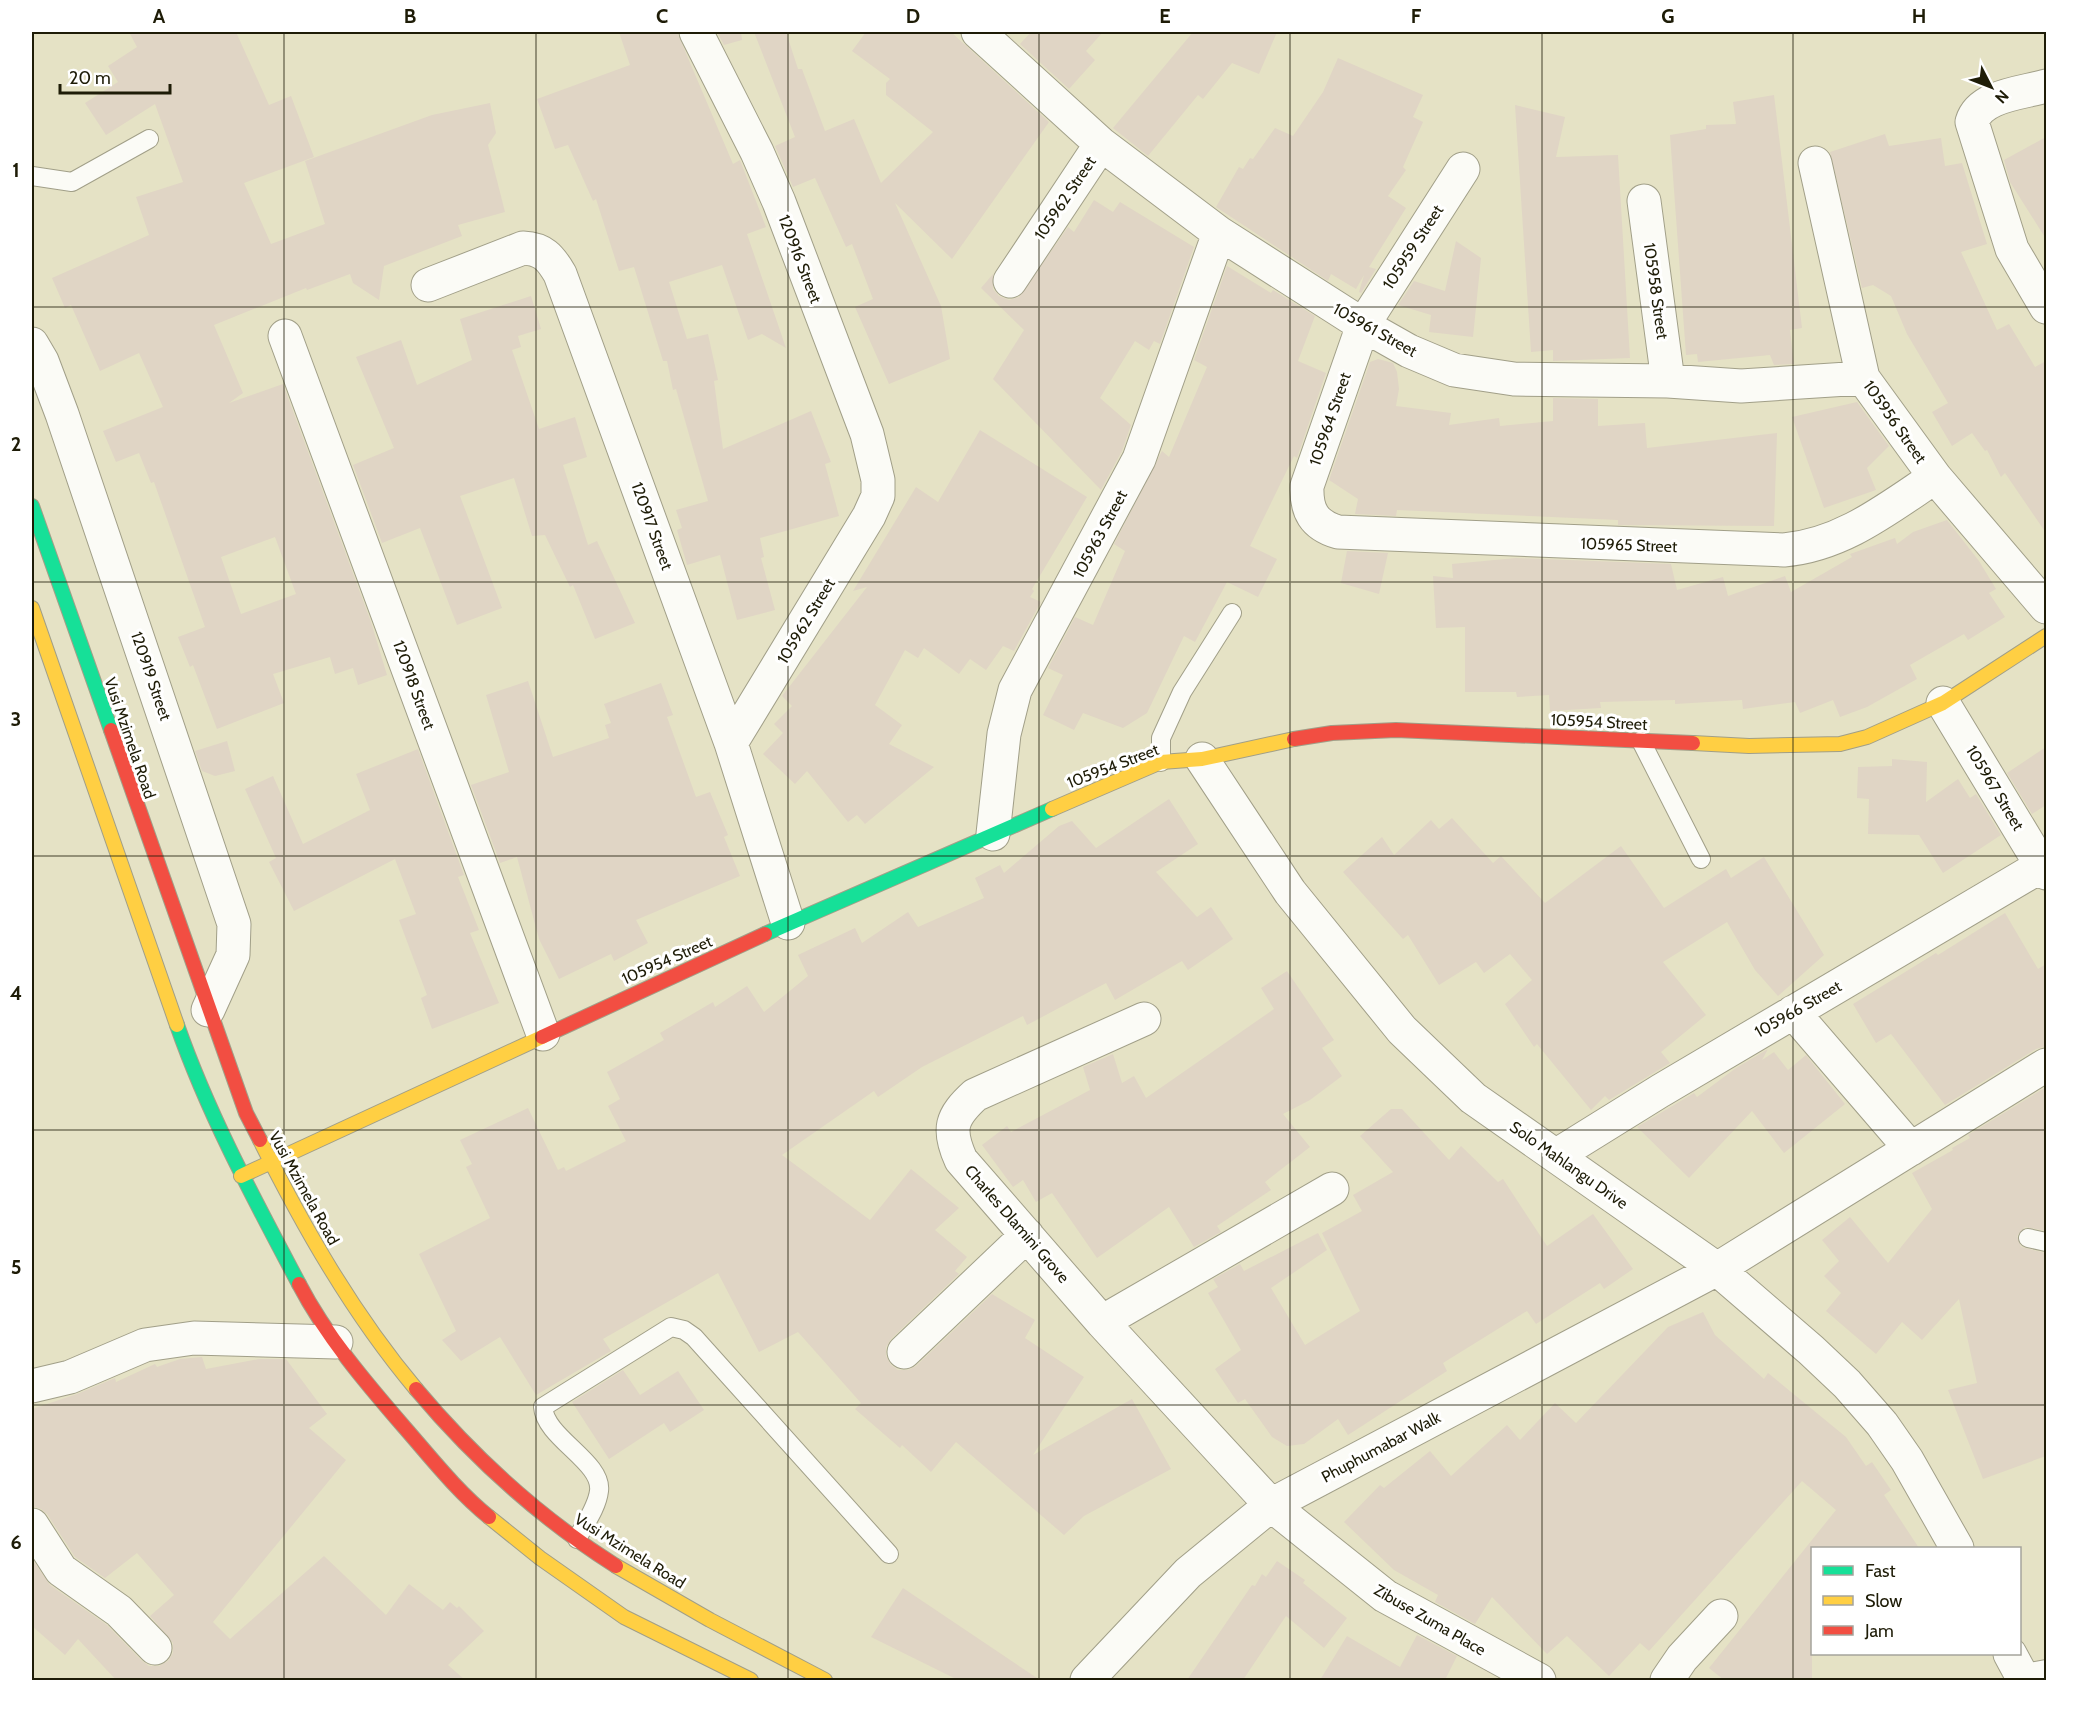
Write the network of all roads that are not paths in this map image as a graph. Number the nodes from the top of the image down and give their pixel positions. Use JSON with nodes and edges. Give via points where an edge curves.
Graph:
{"nodes":[{"id":1,"x":696,"y":32,"type":"edge"},
{"id":2,"x":978,"y":32,"type":"edge"},
{"id":3,"x":2046,"y":86,"type":"edge"},
{"id":4,"x":149,"y":139,"type":"dead end"},
{"id":5,"x":1101,"y":144,"type":"junction"},
{"id":6,"x":1815,"y":163,"type":"dead end"},
{"id":7,"x":1463,"y":169,"type":"dead end"},
{"id":8,"x":32,"y":176,"type":"edge"},
{"id":9,"x":1644,"y":201,"type":"dead end"},
{"id":10,"x":1219,"y":233,"type":"junction"},
{"id":11,"x":1010,"y":281,"type":"dead end"},
{"id":12,"x":428,"y":285,"type":"dead end"},
{"id":13,"x":2046,"y":307,"type":"edge"},
{"id":14,"x":1363,"y":325,"type":"junction"},
{"id":15,"x":285,"y":336,"type":"dead end"},
{"id":16,"x":32,"y":344,"type":"edge"},
{"id":17,"x":1863,"y":378,"type":"junction"},
{"id":18,"x":1668,"y":381,"type":"junction"},
{"id":19,"x":1935,"y":477,"type":"junction"},
{"id":20,"x":878,"y":496,"type":"joint"},
{"id":21,"x":32,"y":506,"type":"edge"},
{"id":22,"x":1310,"y":513,"type":"joint"},
{"id":23,"x":2046,"y":607,"type":"edge"},
{"id":24,"x":32,"y":608,"type":"edge"},
{"id":25,"x":1232,"y":613,"type":"dead end"},
{"id":26,"x":2046,"y":636,"type":"edge"},
{"id":27,"x":1943,"y":703,"type":"junction"},
{"id":28,"x":1641,"y":741,"type":"junction"},
{"id":29,"x":731,"y":743,"type":"junction"},
{"id":30,"x":1202,"y":759,"type":"junction"},
{"id":31,"x":1161,"y":762,"type":"junction"},
{"id":32,"x":993,"y":834,"type":"junction"},
{"id":33,"x":1701,"y":859,"type":"dead end"},
{"id":34,"x":2044,"y":870,"type":"edge"},
{"id":35,"x":788,"y":923,"type":"junction"},
{"id":36,"x":208,"y":1010,"type":"junction"},
{"id":37,"x":1793,"y":1012,"type":"junction"},
{"id":38,"x":1144,"y":1019,"type":"dead end"},
{"id":39,"x":543,"y":1034,"type":"junction"},
{"id":40,"x":2046,"y":1065,"type":"edge"},
{"id":41,"x":1911,"y":1149,"type":"junction"},
{"id":42,"x":1557,"y":1155,"type":"junction"},
{"id":43,"x":269,"y":1161,"type":"junction"},
{"id":44,"x":241,"y":1176,"type":"junction"},
{"id":45,"x":1332,"y":1189,"type":"dead end"},
{"id":46,"x":1027,"y":1235,"type":"junction"},
{"id":47,"x":2028,"y":1238,"type":"dead end"},
{"id":48,"x":2046,"y":1242,"type":"edge"},
{"id":49,"x":1717,"y":1269,"type":"junction"},
{"id":50,"x":1102,"y":1322,"type":"junction"},
{"id":51,"x":336,"y":1342,"type":"junction"},
{"id":52,"x":904,"y":1352,"type":"dead end"},
{"id":53,"x":32,"y":1386,"type":"edge"},
{"id":54,"x":1271,"y":1505,"type":"junction"},
{"id":55,"x":32,"y":1525,"type":"edge"},
{"id":56,"x":577,"y":1539,"type":"junction"},
{"id":57,"x":1956,"y":1547,"type":"edge"},
{"id":58,"x":889,"y":1554,"type":"dead end"},
{"id":59,"x":562,"y":1573,"type":"junction"},
{"id":60,"x":1721,"y":1616,"type":"dead end"},
{"id":61,"x":155,"y":1648,"type":"dead end"},
{"id":62,"x":751,"y":1680,"type":"edge"},
{"id":63,"x":825,"y":1680,"type":"edge"},
{"id":64,"x":1087,"y":1680,"type":"edge"},
{"id":65,"x":1539,"y":1680,"type":"edge"},
{"id":66,"x":1666,"y":1680,"type":"edge"}],
"edges":[{"from":1,"to":20,"type":"street","name":"120916 Street","via":[[779,202],[867,434],[875,461]]},
{"from":2,"to":5,"type":"street","name":"105961 Street"},
{"from":3,"to":13,"type":"street","via":[[1988,102],[1974,113],[1972,122],[2002,224],[2021,268]]},
{"from":4,"to":8,"type":"lane","via":[[72,182]]},
{"from":5,"to":10,"type":"street","name":"105961 Street"},
{"from":5,"to":11,"type":"street","name":"105962 Street"},
{"from":6,"to":17,"type":"street","name":"105956 Street"},
{"from":7,"to":14,"type":"street","name":"105959 Street"},
{"from":9,"to":18,"type":"street","name":"105958 Street"},
{"from":10,"to":14,"type":"street","name":"105961 Street"},
{"from":10,"to":32,"type":"street","name":"105963 Street","via":[[1139,459],[1016,690],[1004,734]]},
{"from":12,"to":29,"type":"street","name":"120917 Street","via":[[523,248],[537,249],[549,256],[564,285]]},
{"from":14,"to":18,"type":"street","name":"105961 Street","via":[[1409,351],[1454,370],[1479,375]]},
{"from":14,"to":22,"type":"street","name":"105964 Street","via":[[1306,486]]},
{"from":15,"to":39,"type":"street","name":"120918 Street"},
{"from":16,"to":36,"type":"street","name":"120919 Street","via":[[62,414],[234,924],[233,955]]},
{"from":17,"to":18,"type":"street","name":"105961 Street","via":[[1741,386]]},
{"from":17,"to":19,"type":"street","name":"105956 Street"},
{"from":19,"to":22,"type":"street","name":"105965 Street","via":[[1841,536],[1784,550],[1338,532],[1327,529]]},
{"from":19,"to":23,"type":"street","name":"105956 Street"},
{"from":20,"to":29,"type":"street","name":"105962 Street","via":[[858,536]]},
{"from":21,"to":36,"type":"main road","name":"Vusi Mzimela Road"},
{"from":24,"to":44,"type":"main road","via":[[198,1084]]},
{"from":25,"to":31,"type":"lane","via":[[1182,692],[1161,738]]},
{"from":26,"to":27,"type":"main road","name":"105954 Street"},
{"from":27,"to":28,"type":"main road","name":"105954 Street","via":[[1867,737],[1840,744],[1749,746]]},
{"from":27,"to":34,"type":"street","name":"105967 Street"},
{"from":28,"to":30,"type":"main road","name":"105954 Street","via":[[1396,730],[1332,733],[1266,743]]},
{"from":28,"to":33,"type":"lane"},
{"from":29,"to":35,"type":"street","name":"120917 Street"},
{"from":30,"to":31,"type":"main road","name":"105954 Street"},
{"from":30,"to":42,"type":"street","name":"Solo Mahlangu Drive","via":[[1290,892],[1402,1030],[1473,1098]]},
{"from":31,"to":32,"type":"main road","name":"105954 Street"},
{"from":32,"to":35,"type":"main road","name":"105954 Street"},
{"from":34,"to":37,"type":"street","name":"105966 Street"},
{"from":35,"to":39,"type":"main road","name":"105954 Street"},
{"from":36,"to":43,"type":"main road","name":"Vusi Mzimela Road","via":[[246,1113]]},
{"from":37,"to":41,"type":"street"},
{"from":37,"to":42,"type":"street","name":"105966 Street"},
{"from":38,"to":46,"type":"street","name":"Charles Dlamini Grove","via":[[975,1095],[952,1124],[961,1160]]},
{"from":39,"to":43,"type":"main road","name":"105954 Street"},
{"from":40,"to":41,"type":"street"},
{"from":41,"to":49,"type":"street"},
{"from":42,"to":49,"type":"street","name":"Solo Mahlangu Drive"},
{"from":43,"to":44,"type":"main road","name":"105954 Street"},
{"from":43,"to":56,"type":"main road","name":"Vusi Mzimela Road","via":[[343,1291],[394,1365],[484,1465]]},
{"from":44,"to":51,"type":"main road","via":[[312,1309]]},
{"from":45,"to":50,"type":"street"},
{"from":46,"to":50,"type":"street","name":"Charles Dlamini Grove"},
{"from":46,"to":52,"type":"street"},
{"from":47,"to":48,"type":"lane"},
{"from":49,"to":54,"type":"street","name":"Phuphumabar Walk"},
{"from":49,"to":57,"type":"street","name":"Solo Mahlangu Drive","via":[[1811,1350],[1882,1424]]},
{"from":50,"to":54,"type":"street","name":"Charles Dlamini Grove"},
{"from":51,"to":53,"type":"street","via":[[194,1338],[145,1345],[70,1377]]},
{"from":51,"to":59,"type":"main road","via":[[462,1495]]},
{"from":54,"to":64,"type":"street","name":"Phuphumabar Walk","via":[[1188,1573]]},
{"from":54,"to":65,"type":"street","name":"Zibuse Zuma Place","via":[[1385,1596]]},
{"from":55,"to":61,"type":"street","via":[[61,1570],[119,1611]]},
{"from":56,"to":58,"type":"lane","via":[[600,1490],[596,1475],[544,1416],[543,1407],[671,1327],[684,1329],[694,1337]]},
{"from":56,"to":59,"type":"main road"},
{"from":56,"to":63,"type":"main road","name":"Vusi Mzimela Road","via":[[726,1630]]},
{"from":59,"to":62,"type":"main road","via":[[624,1617]]},
{"from":60,"to":66,"type":"street"}]}
